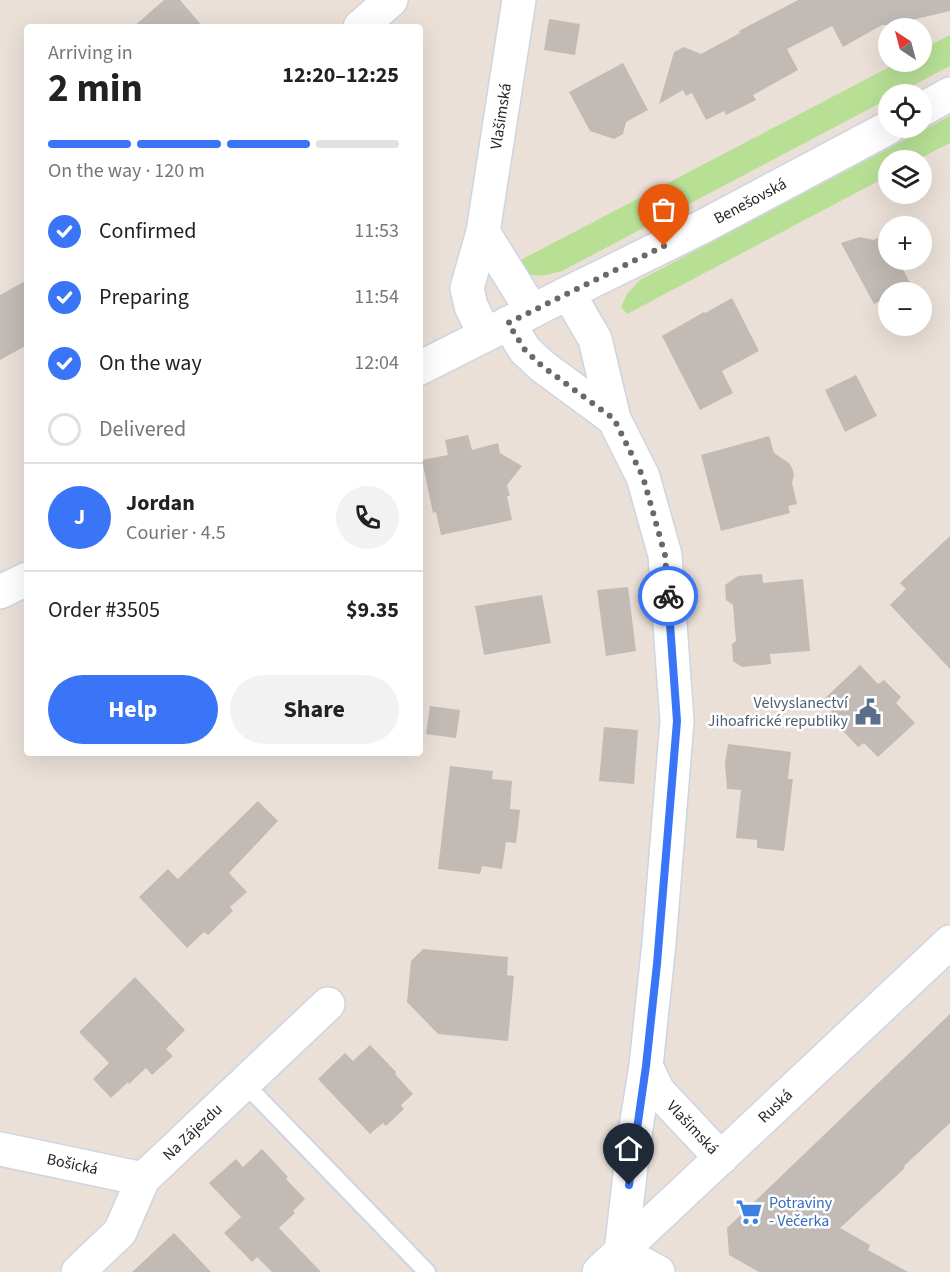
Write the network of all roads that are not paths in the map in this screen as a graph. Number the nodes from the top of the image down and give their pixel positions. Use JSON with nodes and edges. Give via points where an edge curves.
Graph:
{"nodes":[{"id":1,"x":391,"y":0,"type":"edge"},
{"id":2,"x":519,"y":0,"type":"edge"},
{"id":3,"x":363,"y":24,"type":"edge"},
{"id":4,"x":950,"y":94,"type":"edge"},
{"id":5,"x":932,"y":104,"type":"edge"},
{"id":6,"x":878,"y":133,"type":"edge"},
{"id":7,"x":483,"y":232,"type":"junction"},
{"id":8,"x":568,"y":293,"type":"junction"},
{"id":9,"x":508,"y":323,"type":"junction"},
{"id":10,"x":423,"y":366,"type":"edge"},
{"id":11,"x":614,"y":419,"type":"junction"},
{"id":12,"x":24,"y":580,"type":"edge"},
{"id":13,"x":0,"y":592,"type":"edge"},
{"id":14,"x":950,"y":942,"type":"edge"},
{"id":15,"x":328,"y":1004,"type":"dead end"},
{"id":16,"x":646,"y":1066,"type":"junction"},
{"id":17,"x":244,"y":1083,"type":"junction"},
{"id":18,"x":0,"y":1149,"type":"edge"},
{"id":19,"x":721,"y":1158,"type":"junction"},
{"id":20,"x":143,"y":1179,"type":"junction"},
{"id":21,"x":610,"y":1262,"type":"edge"},
{"id":22,"x":78,"y":1272,"type":"edge"},
{"id":23,"x":427,"y":1272,"type":"edge"},
{"id":24,"x":658,"y":1272,"type":"edge"}],
"edges":[{"from":1,"to":3,"type":"street"},
{"from":2,"to":7,"type":"street","name":"Vlašimská"},
{"from":4,"to":5,"type":"street"},
{"from":6,"to":8,"type":"street","name":"Benešovská"},
{"from":7,"to":9,"type":"street","name":"Vlašimská"},
{"from":7,"to":9,"type":"street","name":"Vlašimská","via":[[467,288],[471,306]]},
{"from":8,"to":9,"type":"street","name":"Benešovská"},
{"from":8,"to":11,"type":"street","name":"Vlašimská","via":[[595,339]]},
{"from":9,"to":10,"type":"street","name":"Benešovská"},
{"from":9,"to":11,"type":"street","name":"Vlašimská","via":[[525,350],[542,366]]},
{"from":11,"to":16,"type":"street","name":"Vlašimská","via":[[643,477],[665,555],[677,721]]},
{"from":12,"to":13,"type":"street"},
{"from":14,"to":19,"type":"street","name":"Ruská"},
{"from":15,"to":17,"type":"street","name":"Na Zájezdu"},
{"from":16,"to":19,"type":"street","name":"Vlašimská","via":[[658,1092]]},
{"from":16,"to":21,"type":"street","name":"Vlašimská"},
{"from":17,"to":20,"type":"street","name":"Na Zájezdu"},
{"from":17,"to":23,"type":"lane"},
{"from":18,"to":20,"type":"street","name":"Bošická"},
{"from":19,"to":21,"type":"street","name":"Ruská"},
{"from":20,"to":22,"type":"street","name":"Na Zájezdu","via":[[120,1232]]},
{"from":21,"to":24,"type":"street"}]}
